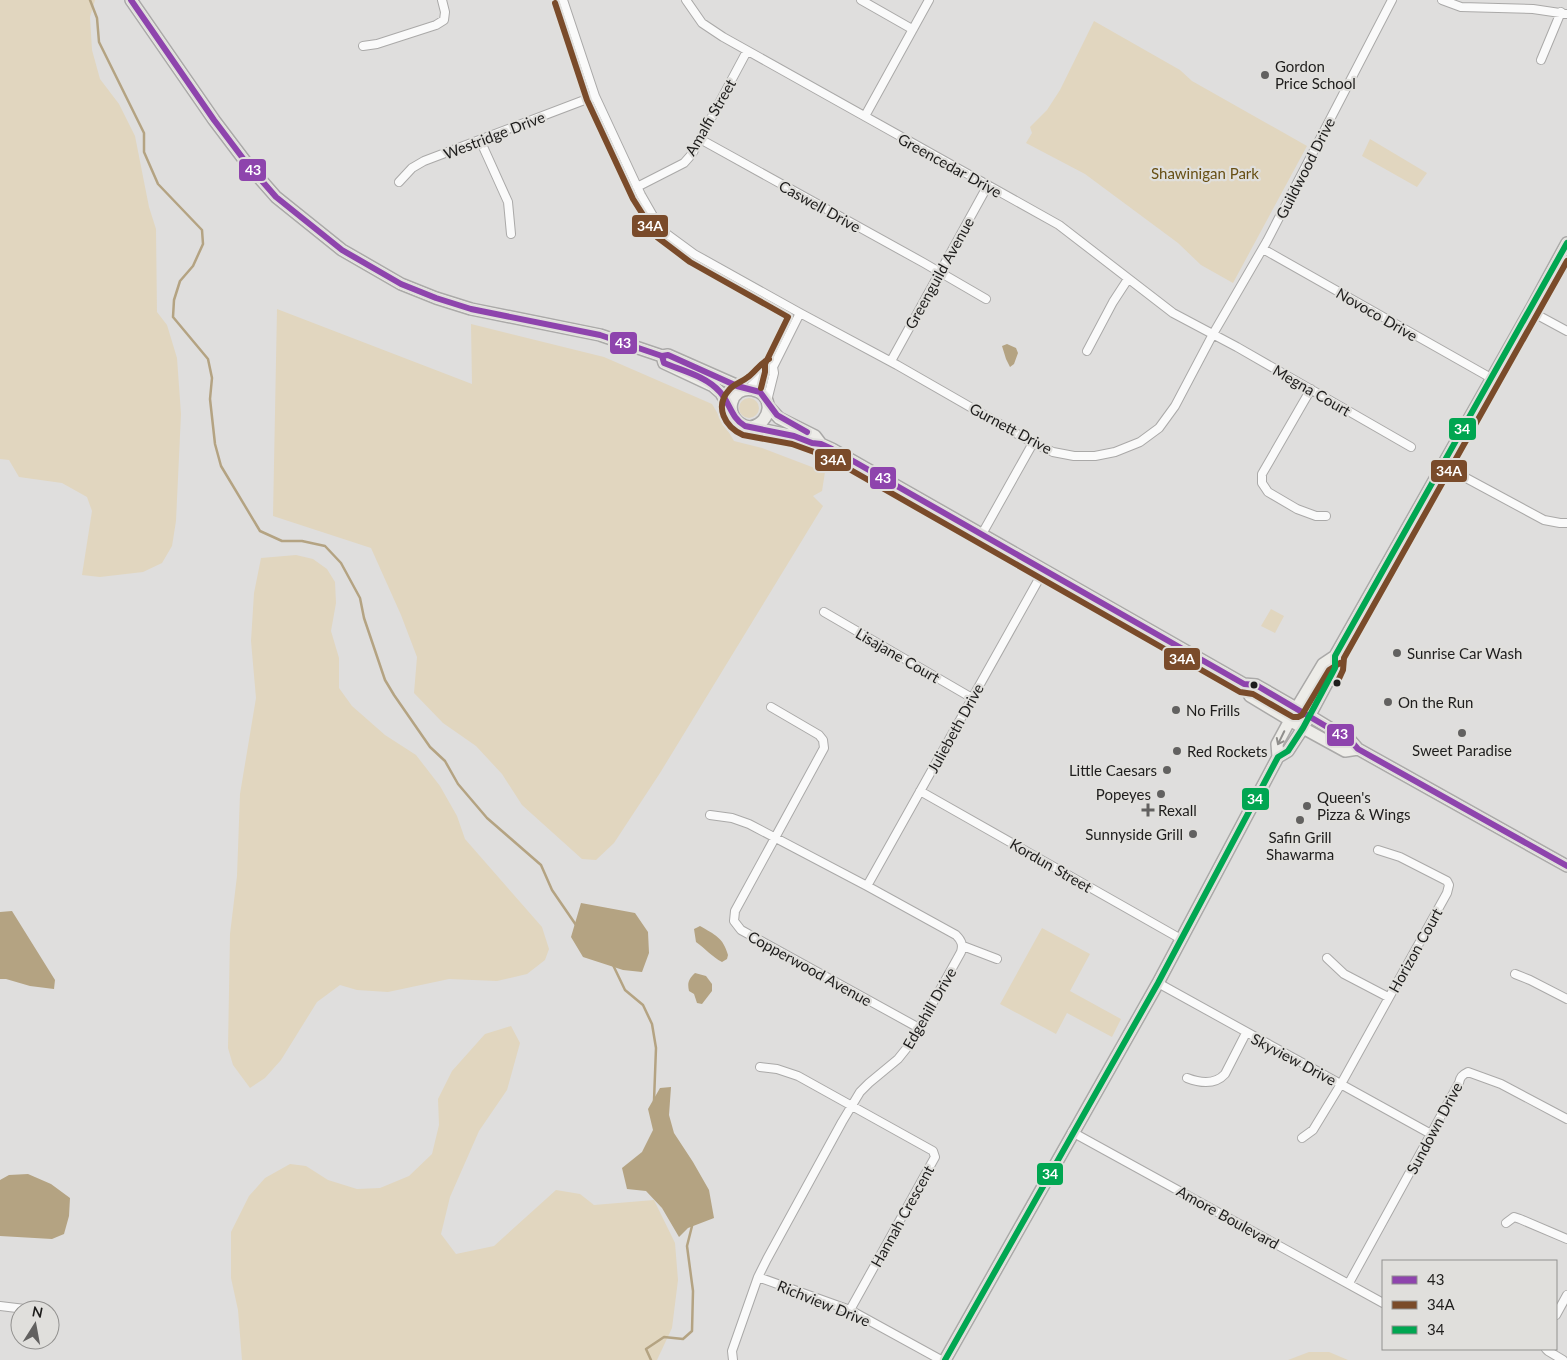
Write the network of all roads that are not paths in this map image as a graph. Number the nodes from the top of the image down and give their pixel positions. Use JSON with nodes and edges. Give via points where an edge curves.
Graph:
{"nodes":[{"id":1,"x":131,"y":0,"type":"edge"},
{"id":2,"x":442,"y":0,"type":"edge"},
{"id":3,"x":563,"y":0,"type":"edge"},
{"id":4,"x":686,"y":0,"type":"edge"},
{"id":5,"x":861,"y":0,"type":"edge"},
{"id":6,"x":928,"y":0,"type":"edge"},
{"id":7,"x":1392,"y":0,"type":"edge"},
{"id":8,"x":1442,"y":0,"type":"edge"},
{"id":9,"x":1518,"y":0,"type":"edge"},
{"id":10,"x":1519,"y":9,"type":"junction"},
{"id":11,"x":1564,"y":13,"type":"edge"},
{"id":12,"x":912,"y":29,"type":"junction"},
{"id":13,"x":363,"y":46,"type":"dead end"},
{"id":14,"x":747,"y":51,"type":"junction"},
{"id":15,"x":1541,"y":60,"type":"dead end"},
{"id":16,"x":595,"y":96,"type":"junction"},
{"id":17,"x":865,"y":116,"type":"junction"},
{"id":18,"x":700,"y":139,"type":"junction"},
{"id":19,"x":480,"y":140,"type":"junction"},
{"id":20,"x":398,"y":182,"type":"dead end"},
{"id":21,"x":988,"y":185,"type":"junction"},
{"id":22,"x":637,"y":187,"type":"junction"},
{"id":23,"x":511,"y":234,"type":"dead end"},
{"id":24,"x":1567,"y":243,"type":"edge"},
{"id":25,"x":1263,"y":249,"type":"junction"},
{"id":26,"x":940,"y":272,"type":"junction"},
{"id":27,"x":1128,"y":279,"type":"junction"},
{"id":28,"x":986,"y":299,"type":"dead end"},
{"id":29,"x":1530,"y":311,"type":"junction"},
{"id":30,"x":800,"y":313,"type":"junction"},
{"id":31,"x":1567,"y":331,"type":"edge"},
{"id":32,"x":1213,"y":334,"type":"junction"},
{"id":33,"x":1087,"y":350,"type":"dead end"},
{"id":34,"x":662,"y":356,"type":"junction"},
{"id":35,"x":891,"y":362,"type":"junction"},
{"id":36,"x":773,"y":367,"type":"junction"},
{"id":37,"x":1491,"y":378,"type":"junction"},
{"id":38,"x":747,"y":389,"type":"junction"},
{"id":39,"x":1310,"y":389,"type":"junction"},
{"id":40,"x":768,"y":403,"type":"junction"},
{"id":41,"x":730,"y":409,"type":"junction"},
{"id":42,"x":751,"y":427,"type":"junction"},
{"id":43,"x":1033,"y":443,"type":"junction"},
{"id":44,"x":821,"y":444,"type":"junction"},
{"id":45,"x":1411,"y":447,"type":"dead end"},
{"id":46,"x":1442,"y":465,"type":"junction"},
{"id":47,"x":1326,"y":516,"type":"dead end"},
{"id":48,"x":1567,"y":523,"type":"edge"},
{"id":49,"x":982,"y":534,"type":"junction"},
{"id":50,"x":1044,"y":570,"type":"junction"},
{"id":51,"x":824,"y":612,"type":"dead end"},
{"id":52,"x":1335,"y":656,"type":"junction"},
{"id":53,"x":1244,"y":684,"type":"junction"},
{"id":54,"x":972,"y":698,"type":"junction"},
{"id":55,"x":771,"y":707,"type":"dead end"},
{"id":56,"x":1296,"y":709,"type":"junction"},
{"id":57,"x":1310,"y":716,"type":"junction"},
{"id":58,"x":1290,"y":720,"type":"junction"},
{"id":59,"x":1303,"y":728,"type":"junction"},
{"id":60,"x":1358,"y":749,"type":"junction"},
{"id":61,"x":1278,"y":757,"type":"junction"},
{"id":62,"x":920,"y":791,"type":"junction"},
{"id":63,"x":710,"y":816,"type":"dead end"},
{"id":64,"x":775,"y":838,"type":"junction"},
{"id":65,"x":1378,"y":850,"type":"dead end"},
{"id":66,"x":1567,"y":866,"type":"edge"},
{"id":67,"x":867,"y":886,"type":"junction"},
{"id":68,"x":1181,"y":939,"type":"junction"},
{"id":69,"x":963,"y":946,"type":"junction"},
{"id":70,"x":1327,"y":958,"type":"dead end"},
{"id":71,"x":997,"y":959,"type":"dead end"},
{"id":72,"x":1515,"y":974,"type":"dead end"},
{"id":73,"x":1158,"y":983,"type":"junction"},
{"id":74,"x":1388,"y":997,"type":"junction"},
{"id":75,"x":1567,"y":999,"type":"edge"},
{"id":76,"x":919,"y":1028,"type":"junction"},
{"id":77,"x":1246,"y":1034,"type":"junction"},
{"id":78,"x":760,"y":1067,"type":"dead end"},
{"id":79,"x":1187,"y":1078,"type":"dead end"},
{"id":80,"x":1341,"y":1084,"type":"junction"},
{"id":81,"x":852,"y":1105,"type":"junction"},
{"id":82,"x":1567,"y":1119,"type":"edge"},
{"id":83,"x":1072,"y":1132,"type":"junction"},
{"id":84,"x":1431,"y":1134,"type":"junction"},
{"id":85,"x":1302,"y":1138,"type":"dead end"},
{"id":86,"x":1506,"y":1223,"type":"dead end"},
{"id":87,"x":1567,"y":1239,"type":"edge"},
{"id":88,"x":758,"y":1277,"type":"junction"},
{"id":89,"x":1349,"y":1283,"type":"junction"},
{"id":90,"x":1567,"y":1295,"type":"edge"},
{"id":91,"x":1382,"y":1302,"type":"edge"},
{"id":92,"x":850,"y":1310,"type":"junction"},
{"id":93,"x":1557,"y":1313,"type":"edge"},
{"id":94,"x":1547,"y":1350,"type":"edge"},
{"id":95,"x":733,"y":1360,"type":"edge"},
{"id":96,"x":943,"y":1360,"type":"edge"},
{"id":97,"x":1562,"y":1360,"type":"edge"}],
"edges":[{"from":1,"to":34,"type":"main road","via":[[248,165],[276,197],[342,250],[401,284],[436,298],[471,309],[600,335]]},
{"from":2,"to":13,"type":"street","via":[[444,20],[436,25]]},
{"from":3,"to":16,"type":"street","name":"Gurnett Drive"},
{"from":4,"to":14,"type":"street","name":"Greencedar Drive","via":[[702,23]]},
{"from":5,"to":12,"type":"street"},
{"from":6,"to":12,"type":"street"},
{"from":7,"to":25,"type":"street","name":"Guildwood Drive"},
{"from":8,"to":10,"type":"street","via":[[1461,7]]},
{"from":9,"to":10,"type":"street"},
{"from":10,"to":11,"type":"street"},
{"from":11,"to":15,"type":"street"},
{"from":12,"to":17,"type":"street"},
{"from":14,"to":17,"type":"street","name":"Greencedar Drive"},
{"from":14,"to":18,"type":"street","name":"Amalfi Street"},
{"from":16,"to":19,"type":"street","name":"Westridge Drive"},
{"from":16,"to":22,"type":"street","name":"Gurnett Drive"},
{"from":17,"to":21,"type":"street","name":"Greencedar Drive"},
{"from":18,"to":22,"type":"street","name":"Amalfi Street","via":[[684,162]]},
{"from":18,"to":26,"type":"street","name":"Caswell Drive"},
{"from":19,"to":20,"type":"street","name":"Westridge Drive","via":[[424,161]]},
{"from":19,"to":23,"type":"street","via":[[508,202]]},
{"from":21,"to":26,"type":"street","name":"Greenguild Avenue"},
{"from":21,"to":27,"type":"street","name":"Greencedar Drive","via":[[1059,225]]},
{"from":22,"to":30,"type":"street","name":"Gurnett Drive","via":[[664,232],[694,254]]},
{"from":24,"to":29,"type":"main road"},
{"from":25,"to":32,"type":"street","name":"Guildwood Drive"},
{"from":25,"to":37,"type":"street","name":"Novoco Drive"},
{"from":26,"to":28,"type":"street","name":"Caswell Drive"},
{"from":26,"to":35,"type":"street","name":"Greenguild Avenue"},
{"from":27,"to":32,"type":"street","name":"Greencedar Drive","via":[[1173,314]]},
{"from":27,"to":33,"type":"street"},
{"from":29,"to":31,"type":"street"},
{"from":29,"to":37,"type":"main road"},
{"from":30,"to":35,"type":"street","name":"Gurnett Drive"},
{"from":30,"to":36,"type":"street"},
{"from":32,"to":39,"type":"street","name":"Megna Court"},
{"from":32,"to":43,"type":"street","name":"Gurnett Drive","via":[[1175,406],[1159,428],[1140,442],[1095,456],[1053,452]]},
{"from":34,"to":38,"type":"main road","via":[[668,355]]},
{"from":34,"to":41,"type":"main road","via":[[664,363],[713,386]]},
{"from":35,"to":43,"type":"street","name":"Gurnett Drive"},
{"from":36,"to":38,"type":"street"},
{"from":36,"to":40,"type":"street"},
{"from":37,"to":46,"type":"main road"},
{"from":38,"to":40,"type":"main road","via":[[758,391]]},
{"from":38,"to":41,"type":"main road","via":[[734,396]]},
{"from":39,"to":45,"type":"street","name":"Megna Court"},
{"from":39,"to":47,"type":"street","via":[[1262,474],[1262,483],[1268,492],[1297,509]]},
{"from":40,"to":42,"type":"main road","via":[[764,420]]},
{"from":40,"to":44,"type":"main road","via":[[780,418],[815,436]]},
{"from":41,"to":42,"type":"main road","via":[[737,422]]},
{"from":42,"to":44,"type":"main road"},
{"from":43,"to":49,"type":"street"},
{"from":44,"to":49,"type":"main road"},
{"from":46,"to":48,"type":"street","via":[[1544,520]]},
{"from":46,"to":52,"type":"main road"},
{"from":49,"to":50,"type":"main road"},
{"from":50,"to":53,"type":"main road"},
{"from":50,"to":54,"type":"street","name":"Juliebeth Drive"},
{"from":51,"to":54,"type":"street","name":"Lisajane Court"},
{"from":52,"to":56,"type":"main road","via":[[1323,664]]},
{"from":52,"to":57,"type":"main road","via":[[1334,668]]},
{"from":53,"to":56,"type":"main road","via":[[1256,685]]},
{"from":53,"to":58,"type":"main road","via":[[1250,696]]},
{"from":54,"to":62,"type":"street","name":"Juliebeth Drive"},
{"from":55,"to":64,"type":"street","via":[[819,735],[824,746]]},
{"from":56,"to":57,"type":"main road"},
{"from":56,"to":58,"type":"main road"},
{"from":57,"to":59,"type":"main road"},
{"from":57,"to":60,"type":"main road","via":[[1351,741]]},
{"from":58,"to":59,"type":"main road"},
{"from":58,"to":61,"type":"main road","one_way":true,"via":[[1277,744]]},
{"from":59,"to":60,"type":"main road","via":[[1345,751]]},
{"from":59,"to":61,"type":"main road","via":[[1288,751]]},
{"from":60,"to":66,"type":"main road"},
{"from":61,"to":68,"type":"main road"},
{"from":62,"to":67,"type":"street","name":"Juliebeth Drive"},
{"from":62,"to":68,"type":"street","name":"Kordun Street"},
{"from":63,"to":64,"type":"street","via":[[740,820]]},
{"from":64,"to":67,"type":"street"},
{"from":64,"to":76,"type":"street","name":"Copperwood Avenue","via":[[735,911],[734,921],[741,930]]},
{"from":65,"to":74,"type":"street","name":"Horizon Court","via":[[1400,856],[1449,885]]},
{"from":67,"to":69,"type":"street","via":[[956,936]]},
{"from":68,"to":73,"type":"main road"},
{"from":69,"to":71,"type":"street"},
{"from":69,"to":76,"type":"street","name":"Edgehill Drive"},
{"from":70,"to":74,"type":"street","via":[[1344,974]]},
{"from":72,"to":75,"type":"street"},
{"from":73,"to":77,"type":"street","name":"Skyview Drive"},
{"from":73,"to":83,"type":"main road"},
{"from":74,"to":80,"type":"street","name":"Horizon Court"},
{"from":76,"to":81,"type":"street","name":"Edgehill Drive","via":[[898,1059],[860,1092]]},
{"from":77,"to":79,"type":"street","via":[[1220,1079],[1198,1082]]},
{"from":77,"to":80,"type":"street","name":"Skyview Drive"},
{"from":78,"to":81,"type":"street","via":[[798,1076]]},
{"from":80,"to":84,"type":"street","name":"Skyview Drive"},
{"from":80,"to":85,"type":"street","name":"Horizon Court","via":[[1313,1130]]},
{"from":81,"to":88,"type":"street","name":"Edgehill Drive"},
{"from":81,"to":92,"type":"street","name":"Hannah Crescent","via":[[934,1151],[935,1157]]},
{"from":82,"to":84,"type":"street","name":"Sundown Drive","via":[[1501,1084],[1468,1072],[1460,1077]]},
{"from":83,"to":89,"type":"street","name":"Amore Boulevard"},
{"from":83,"to":96,"type":"main road"},
{"from":84,"to":89,"type":"street","name":"Sundown Drive"},
{"from":86,"to":87,"type":"street","via":[[1514,1217]]},
{"from":88,"to":92,"type":"street","name":"Richview Drive"},
{"from":88,"to":95,"type":"street","name":"Edgehill Drive","via":[[732,1351]]},
{"from":89,"to":91,"type":"street","name":"Amore Boulevard"},
{"from":90,"to":93,"type":"street"},
{"from":92,"to":96,"type":"street","name":"Richview Drive"},
{"from":94,"to":97,"type":"street"}]}
